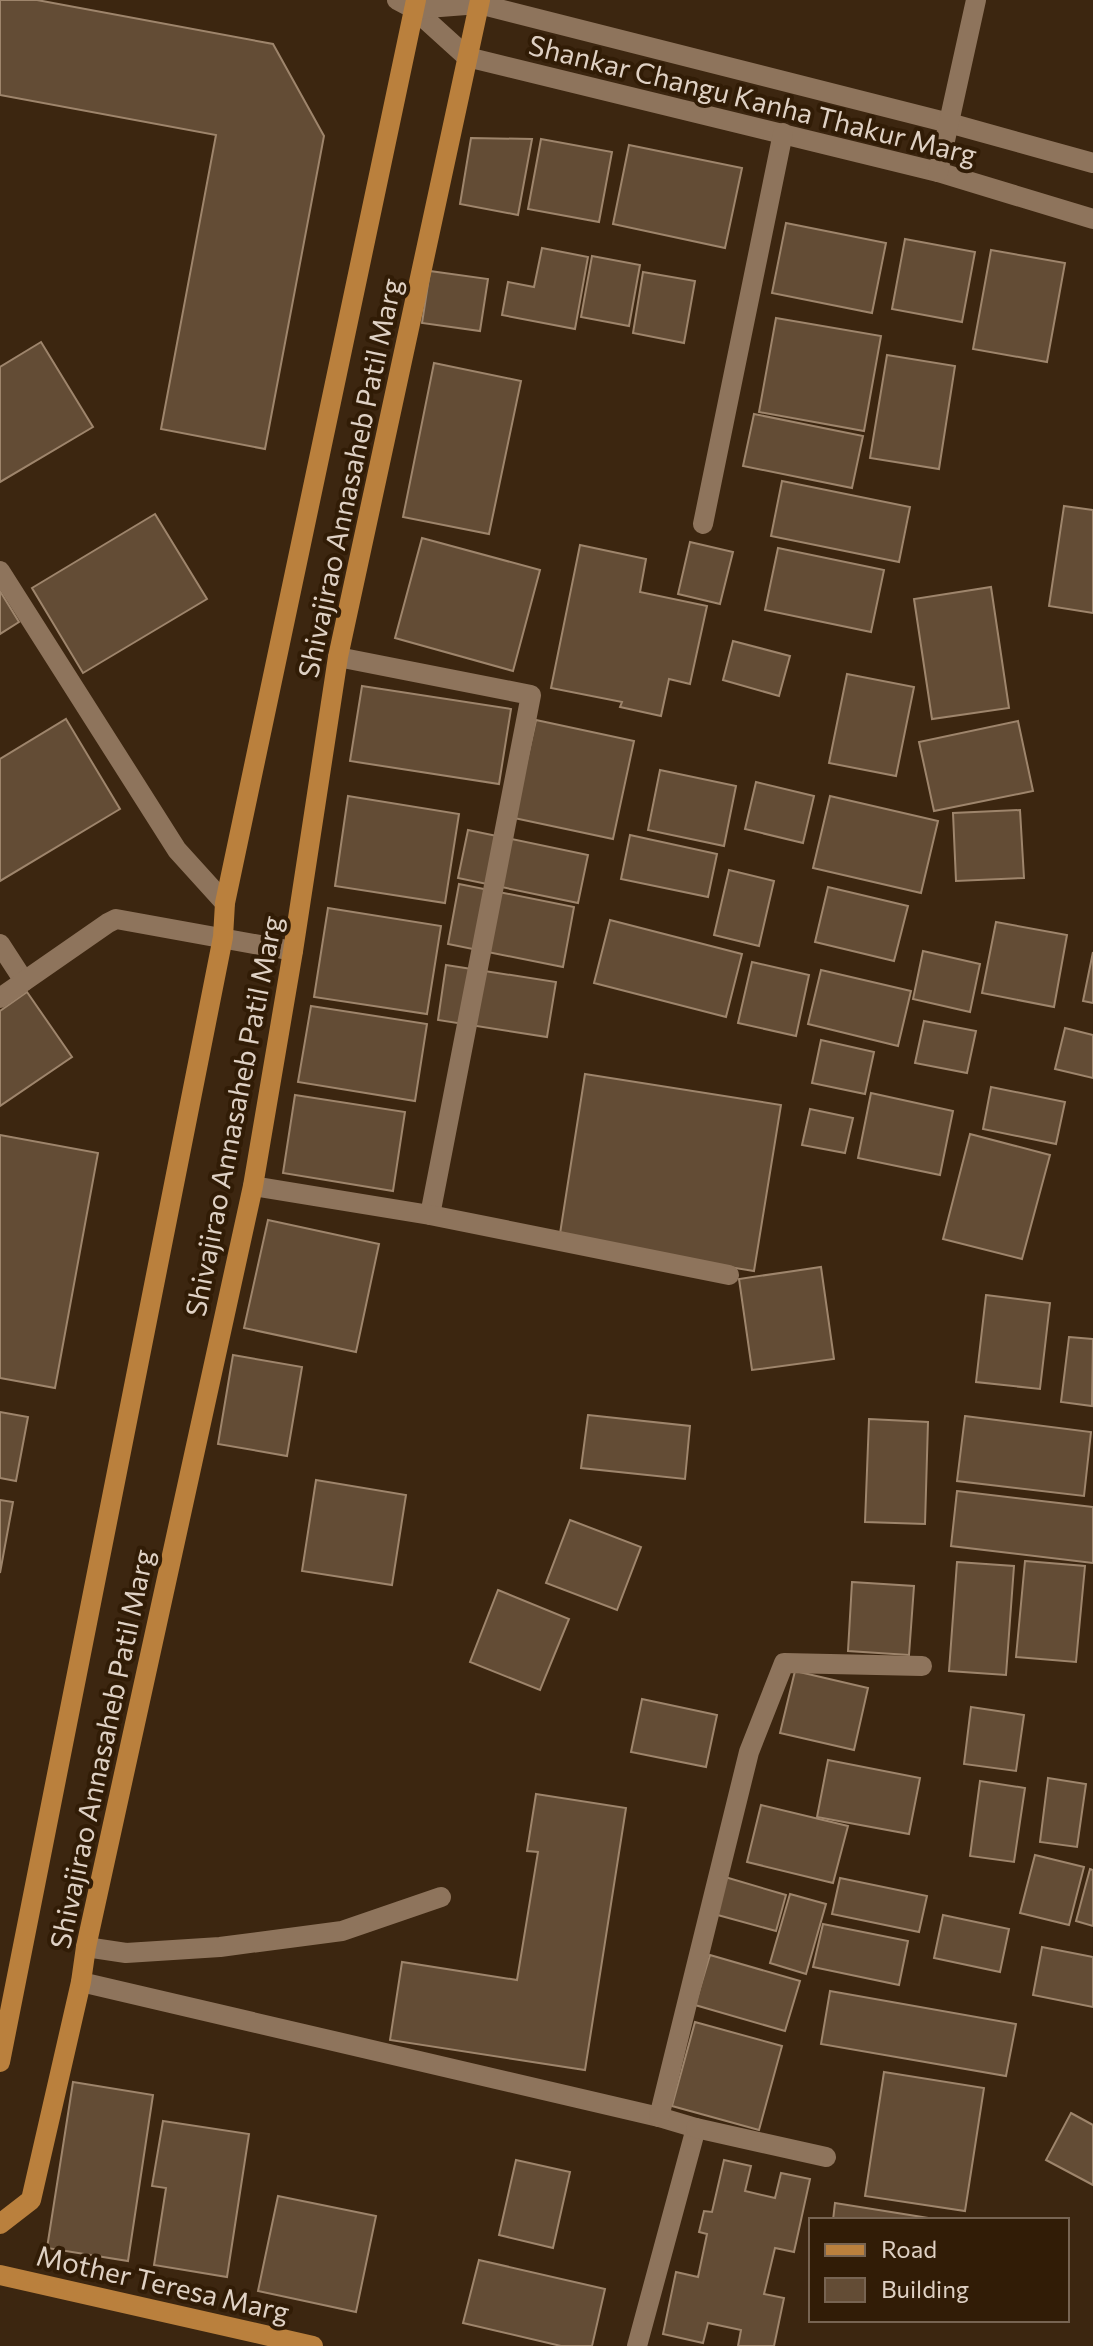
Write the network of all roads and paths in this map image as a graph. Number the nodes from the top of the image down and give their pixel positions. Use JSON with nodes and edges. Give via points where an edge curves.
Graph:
{"nodes":[{"id":1,"x":976,"y":0,"type":"edge"},
{"id":2,"x":480,"y":2,"type":"edge"},
{"id":3,"x":409,"y":3,"type":"edge"},
{"id":4,"x":467,"y":57,"type":"junction"},
{"id":5,"x":949,"y":123,"type":"junction"},
{"id":6,"x":783,"y":133,"type":"junction"},
{"id":7,"x":1093,"y":163,"type":"edge"},
{"id":8,"x":938,"y":172,"type":"junction"},
{"id":9,"x":1093,"y":219,"type":"edge"},
{"id":10,"x":703,"y":524,"type":"dead end"},
{"id":11,"x":0,"y":571,"type":"edge"},
{"id":12,"x":338,"y":657,"type":"junction"},
{"id":13,"x":225,"y":903,"type":"junction"},
{"id":14,"x":223,"y":937,"type":"junction"},
{"id":15,"x":0,"y":944,"type":"edge"},
{"id":16,"x":293,"y":951,"type":"junction"},
{"id":17,"x":24,"y":981,"type":"junction"},
{"id":18,"x":0,"y":998,"type":"edge"},
{"id":19,"x":253,"y":1186,"type":"junction"},
{"id":20,"x":430,"y":1215,"type":"junction"},
{"id":21,"x":729,"y":1275,"type":"dead end"},
{"id":22,"x":922,"y":1666,"type":"dead end"},
{"id":23,"x":441,"y":1897,"type":"dead end"},
{"id":24,"x":86,"y":1947,"type":"junction"},
{"id":25,"x":81,"y":1982,"type":"junction"},
{"id":26,"x":0,"y":2062,"type":"edge"},
{"id":27,"x":659,"y":2117,"type":"junction"},
{"id":28,"x":696,"y":2128,"type":"junction"},
{"id":29,"x":826,"y":2157,"type":"dead end"},
{"id":30,"x":0,"y":2224,"type":"edge"},
{"id":31,"x":0,"y":2275,"type":"edge"},
{"id":32,"x":313,"y":2346,"type":"edge"},
{"id":33,"x":637,"y":2346,"type":"edge"}],
"edges":[{"from":1,"to":5,"type":"street"},
{"from":2,"to":3,"type":"street","name":"Shankar Changu Kanha Thakur Marg"},
{"from":2,"to":4,"type":"main road","name":"Shivajirao Annasaheb Patil Marg"},
{"from":2,"to":5,"type":"street","name":"Shankar Changu Kanha Thakur Marg"},
{"from":3,"to":4,"type":"street","name":"Shankar Changu Kanha Thakur Marg"},
{"from":3,"to":13,"type":"main road","name":"Shivajirao Annasaheb Patil Marg"},
{"from":4,"to":6,"type":"street","name":"Shankar Changu Kanha Thakur Marg"},
{"from":4,"to":12,"type":"main road","name":"Shivajirao Annasaheb Patil Marg"},
{"from":5,"to":7,"type":"street","name":"Shankar Changu Kanha Thakur Marg"},
{"from":5,"to":8,"type":"street"},
{"from":6,"to":8,"type":"street","name":"Shankar Changu Kanha Thakur Marg"},
{"from":6,"to":10,"type":"street"},
{"from":8,"to":9,"type":"street","name":"Shankar Changu Kanha Thakur Marg"},
{"from":11,"to":13,"type":"street","via":[[177,850]]},
{"from":12,"to":16,"type":"main road","name":"Shivajirao Annasaheb Patil Marg"},
{"from":12,"to":20,"type":"street","via":[[531,695]]},
{"from":13,"to":14,"type":"main road","name":"Shivajirao Annasaheb Patil Marg"},
{"from":14,"to":16,"type":"street"},
{"from":14,"to":17,"type":"street","via":[[116,919]]},
{"from":14,"to":26,"type":"main road","name":"Shivajirao Annasaheb Patil Marg"},
{"from":15,"to":17,"type":"street"},
{"from":16,"to":19,"type":"main road","name":"Shivajirao Annasaheb Patil Marg"},
{"from":17,"to":18,"type":"street"},
{"from":19,"to":20,"type":"street"},
{"from":19,"to":24,"type":"main road","name":"Shivajirao Annasaheb Patil Marg"},
{"from":20,"to":21,"type":"street"},
{"from":22,"to":27,"type":"street","via":[[784,1663],[749,1752]]},
{"from":23,"to":24,"type":"street","via":[[342,1931],[126,1953]]},
{"from":24,"to":25,"type":"main road","name":"Shivajirao Annasaheb Patil Marg"},
{"from":25,"to":27,"type":"street"},
{"from":25,"to":30,"type":"main road","name":"Shivajirao Annasaheb Patil Marg","via":[[31,2200]]},
{"from":27,"to":28,"type":"street"},
{"from":28,"to":29,"type":"street"},
{"from":28,"to":33,"type":"street"},
{"from":31,"to":32,"type":"main road","name":"Mother Teresa Marg"}]}
